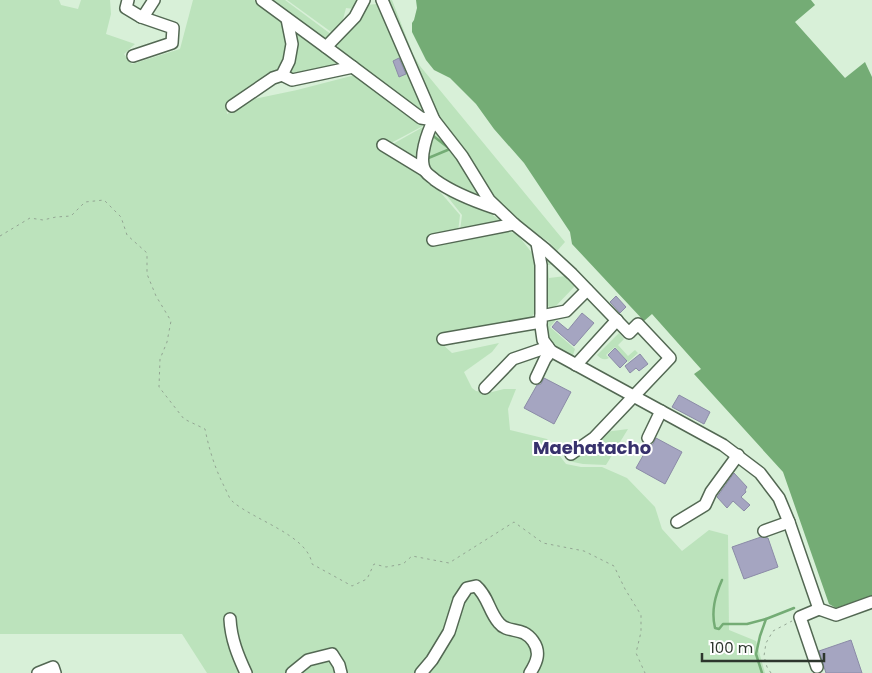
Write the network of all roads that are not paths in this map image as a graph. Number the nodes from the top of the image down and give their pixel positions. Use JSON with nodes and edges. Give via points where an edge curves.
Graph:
{"nodes":[{"id":1,"x":128,"y":0,"type":"edge"},
{"id":2,"x":154,"y":0,"type":"edge"},
{"id":3,"x":262,"y":0,"type":"edge"},
{"id":4,"x":364,"y":0,"type":"edge"},
{"id":5,"x":382,"y":1,"type":"edge"},
{"id":6,"x":141,"y":18,"type":"junction"},
{"id":7,"x":287,"y":19,"type":"junction"},
{"id":8,"x":326,"y":47,"type":"junction"},
{"id":9,"x":133,"y":56,"type":"dead end"},
{"id":10,"x":353,"y":67,"type":"junction"},
{"id":11,"x":282,"y":75,"type":"junction"},
{"id":12,"x":232,"y":106,"type":"dead end"},
{"id":13,"x":434,"y":120,"type":"junction"},
{"id":14,"x":383,"y":145,"type":"dead end"},
{"id":15,"x":424,"y":170,"type":"junction"},
{"id":16,"x":497,"y":208,"type":"junction"},
{"id":17,"x":514,"y":224,"type":"junction"},
{"id":18,"x":433,"y":240,"type":"dead end"},
{"id":19,"x":537,"y":243,"type":"junction"},
{"id":20,"x":587,"y":290,"type":"junction"},
{"id":21,"x":541,"y":319,"type":"junction"},
{"id":22,"x":617,"y":320,"type":"junction"},
{"id":23,"x":443,"y":339,"type":"dead end"},
{"id":24,"x":549,"y":349,"type":"junction"},
{"id":25,"x":576,"y":364,"type":"junction"},
{"id":26,"x":536,"y":378,"type":"dead end"},
{"id":27,"x":484,"y":388,"type":"dead end"},
{"id":28,"x":635,"y":397,"type":"junction"},
{"id":29,"x":662,"y":411,"type":"junction"},
{"id":30,"x":648,"y":438,"type":"dead end"},
{"id":31,"x":571,"y":454,"type":"dead end"},
{"id":32,"x":738,"y":455,"type":"junction"},
{"id":33,"x":677,"y":522,"type":"dead end"},
{"id":34,"x":789,"y":522,"type":"junction"},
{"id":35,"x":764,"y":531,"type":"dead end"},
{"id":36,"x":872,"y":602,"type":"edge"},
{"id":37,"x":819,"y":609,"type":"junction"},
{"id":38,"x":230,"y":620,"type":"dead end"},
{"id":39,"x":817,"y":667,"type":"dead end"},
{"id":40,"x":38,"y":673,"type":"edge"},
{"id":41,"x":55,"y":673,"type":"edge"},
{"id":42,"x":246,"y":673,"type":"edge"},
{"id":43,"x":292,"y":673,"type":"edge"},
{"id":44,"x":341,"y":673,"type":"edge"},
{"id":45,"x":421,"y":673,"type":"edge"},
{"id":46,"x":530,"y":673,"type":"edge"}],
"edges":[{"from":1,"to":6,"type":"street","via":[[126,8]]},
{"from":2,"to":6,"type":"street"},
{"from":3,"to":7,"type":"street"},
{"from":4,"to":5,"type":"street"},
{"from":4,"to":8,"type":"street","via":[[355,17]]},
{"from":5,"to":13,"type":"street"},
{"from":6,"to":9,"type":"street","via":[[173,28],[172,43]]},
{"from":7,"to":8,"type":"street"},
{"from":7,"to":11,"type":"street","via":[[292,44]]},
{"from":8,"to":10,"type":"street"},
{"from":10,"to":11,"type":"street","via":[[292,80]]},
{"from":10,"to":13,"type":"street","via":[[421,118]]},
{"from":11,"to":12,"type":"street"},
{"from":13,"to":15,"type":"street","via":[[422,157]]},
{"from":13,"to":16,"type":"street","via":[[462,156],[488,200]]},
{"from":14,"to":15,"type":"street"},
{"from":15,"to":16,"type":"street","via":[[440,183],[474,201]]},
{"from":16,"to":17,"type":"street"},
{"from":17,"to":18,"type":"street"},
{"from":17,"to":19,"type":"street"},
{"from":19,"to":20,"type":"street"},
{"from":19,"to":21,"type":"street","via":[[541,265]]},
{"from":20,"to":21,"type":"street","via":[[566,311]]},
{"from":20,"to":22,"type":"street"},
{"from":21,"to":23,"type":"street"},
{"from":21,"to":24,"type":"street","via":[[543,340]]},
{"from":22,"to":25,"type":"street"},
{"from":22,"to":28,"type":"street","via":[[629,333],[638,324],[670,358]]},
{"from":24,"to":25,"type":"street"},
{"from":24,"to":26,"type":"street"},
{"from":24,"to":27,"type":"street","via":[[513,359]]},
{"from":25,"to":28,"type":"street"},
{"from":28,"to":29,"type":"street"},
{"from":28,"to":31,"type":"street","via":[[594,438]]},
{"from":29,"to":30,"type":"street"},
{"from":29,"to":32,"type":"street"},
{"from":32,"to":33,"type":"street","via":[[705,505]]},
{"from":32,"to":34,"type":"street","via":[[760,473],[779,498]]},
{"from":34,"to":35,"type":"street"},
{"from":34,"to":37,"type":"street"},
{"from":36,"to":37,"type":"street","via":[[836,614]]},
{"from":37,"to":39,"type":"street","via":[[800,617]]},
{"from":38,"to":42,"type":"street","via":[[230,632]]},
{"from":40,"to":41,"type":"street","via":[[53,667]]},
{"from":43,"to":44,"type":"street","via":[[308,660],[332,654]]},
{"from":45,"to":46,"type":"street","via":[[449,632],[459,600],[467,588],[476,586],[482,591],[497,622],[504,628],[528,635],[536,645],[538,656]]}]}
